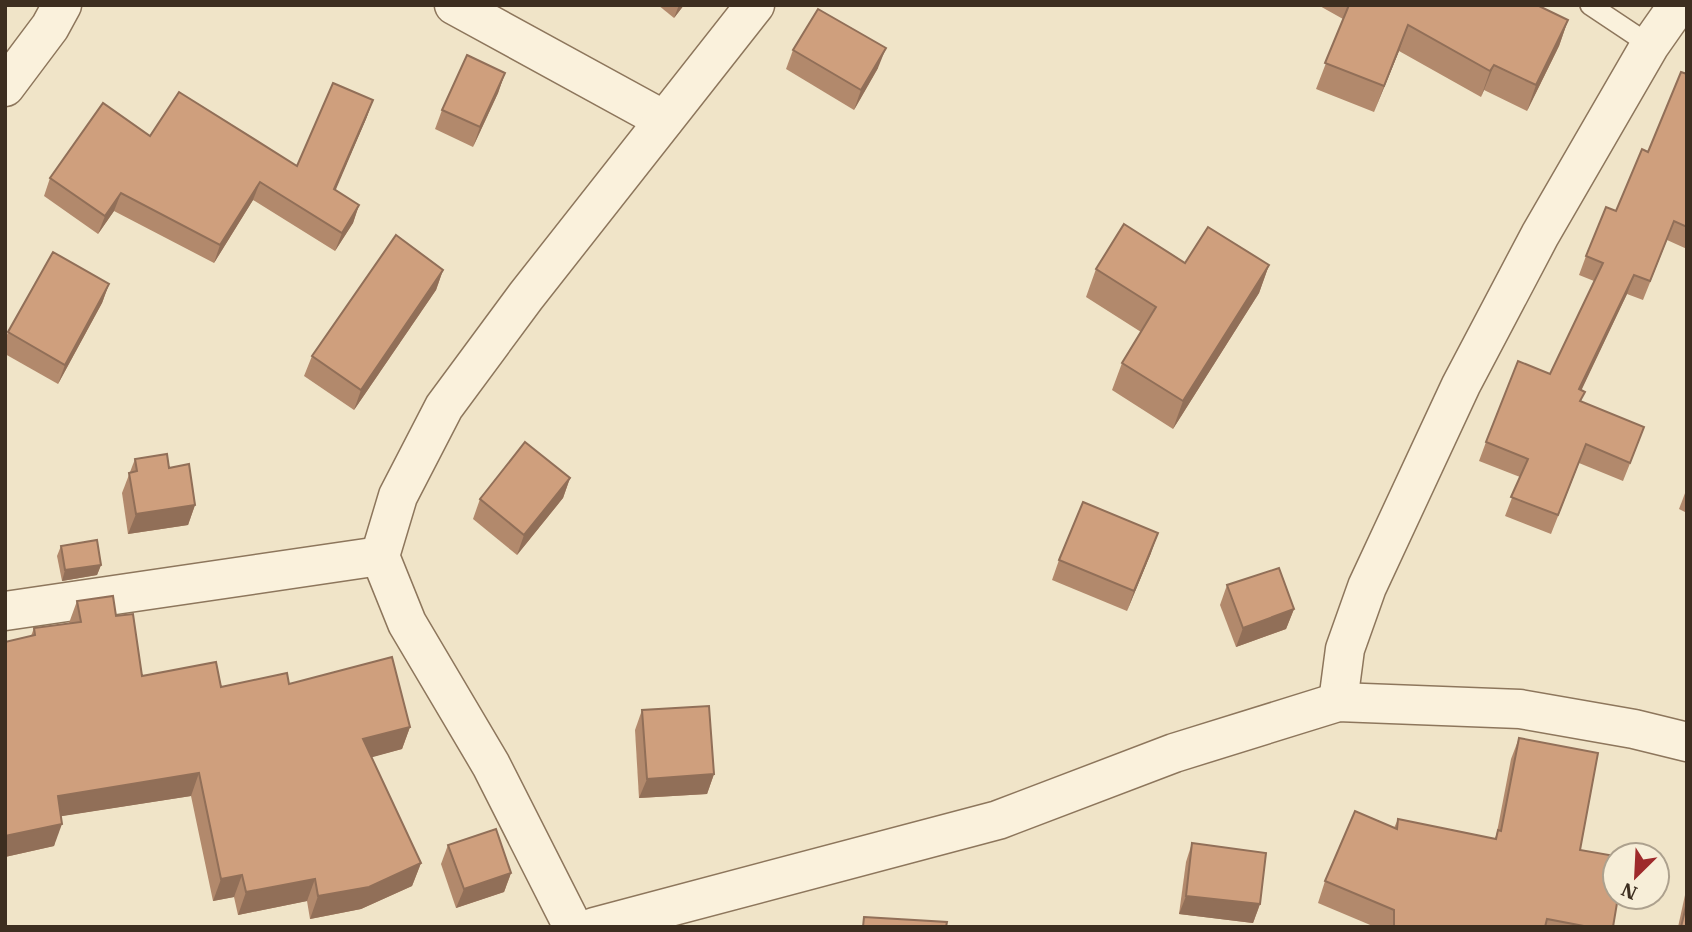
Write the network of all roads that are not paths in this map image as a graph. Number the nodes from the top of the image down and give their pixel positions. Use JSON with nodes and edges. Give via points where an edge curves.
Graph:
{"nodes":[{"id":1,"x":62,"y":5,"type":"edge"},
{"id":2,"x":454,"y":5,"type":"edge"},
{"id":3,"x":755,"y":5,"type":"edge"},
{"id":4,"x":1590,"y":5,"type":"edge"},
{"id":5,"x":1678,"y":5,"type":"edge"},
{"id":6,"x":1650,"y":45,"type":"junction"},
{"id":7,"x":5,"y":87,"type":"edge"},
{"id":8,"x":664,"y":120,"type":"junction"},
{"id":9,"x":380,"y":556,"type":"junction"},
{"id":10,"x":5,"y":611,"type":"edge"},
{"id":11,"x":1338,"y":702,"type":"junction"},
{"id":12,"x":1687,"y":742,"type":"edge"},
{"id":13,"x":573,"y":927,"type":"edge"},
{"id":14,"x":594,"y":927,"type":"edge"}],
"edges":[{"from":1,"to":7,"type":"street"},
{"from":2,"to":8,"type":"street"},
{"from":3,"to":8,"type":"street"},
{"from":4,"to":6,"type":"lane"},
{"from":5,"to":6,"type":"street"},
{"from":6,"to":11,"type":"street","via":[[1540,235],[1461,385],[1367,587],[1345,649]]},
{"from":8,"to":9,"type":"street","via":[[444,407],[398,496]]},
{"from":9,"to":10,"type":"street"},
{"from":9,"to":13,"type":"street","via":[[407,623],[491,765]]},
{"from":11,"to":12,"type":"street","via":[[1520,709]]},
{"from":11,"to":14,"type":"street","via":[[1174,753],[998,820]]}]}
